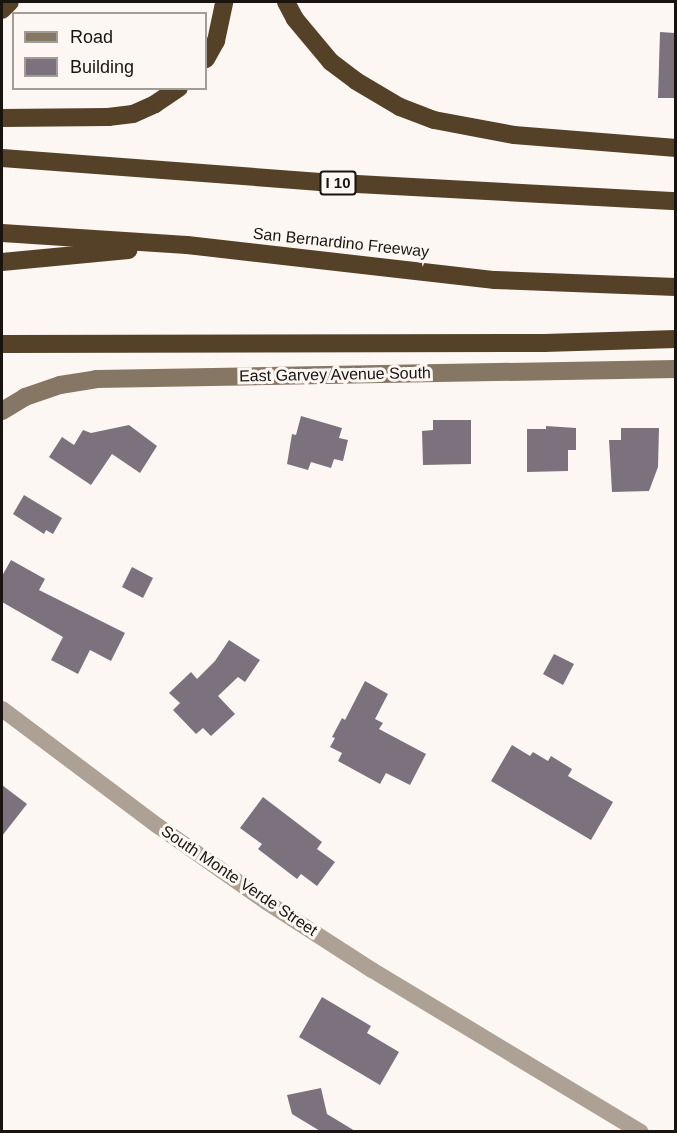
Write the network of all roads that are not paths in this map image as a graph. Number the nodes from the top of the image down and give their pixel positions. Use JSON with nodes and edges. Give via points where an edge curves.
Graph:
{"nodes":[{"id":1,"x":10,"y":2,"type":"edge"},
{"id":2,"x":224,"y":2,"type":"edge"},
{"id":3,"x":286,"y":2,"type":"edge"},
{"id":4,"x":2,"y":10,"type":"edge"},
{"id":5,"x":207,"y":57,"type":"edge"},
{"id":6,"x":175,"y":90,"type":"edge"},
{"id":7,"x":2,"y":118,"type":"edge"},
{"id":8,"x":675,"y":148,"type":"edge"},
{"id":9,"x":2,"y":158,"type":"edge"},
{"id":10,"x":675,"y":201,"type":"edge"},
{"id":11,"x":2,"y":233,"type":"edge"},
{"id":12,"x":187,"y":245,"type":"junction"},
{"id":13,"x":2,"y":262,"type":"edge"},
{"id":14,"x":675,"y":287,"type":"edge"},
{"id":15,"x":675,"y":339,"type":"edge"},
{"id":16,"x":2,"y":344,"type":"edge"},
{"id":17,"x":675,"y":369,"type":"edge"},
{"id":18,"x":2,"y":411,"type":"edge"},
{"id":19,"x":2,"y":709,"type":"edge"},
{"id":20,"x":641,"y":1131,"type":"edge"}],
"edges":[{"from":1,"to":4,"type":"highway"},
{"from":2,"to":5,"type":"highway","via":[[216,40]]},
{"from":3,"to":8,"type":"highway","via":[[295,20],[331,62],[400,107],[434,120],[513,135]]},
{"from":6,"to":7,"type":"highway","via":[[133,114]]},
{"from":9,"to":10,"type":"highway","number":"I 10","via":[[320,182]]},
{"from":11,"to":12,"type":"highway","name":"San Bernardino Freeway"},
{"from":12,"to":13,"type":"highway"},
{"from":12,"to":14,"type":"highway","name":"San Bernardino Freeway","via":[[495,280]]},
{"from":15,"to":16,"type":"highway","via":[[544,343]]},
{"from":17,"to":18,"type":"street","name":"East Garvey Avenue South","via":[[96,379],[51,388]]},
{"from":19,"to":20,"type":"street","name":"South Monte Verde Street","via":[[268,903]]}]}
